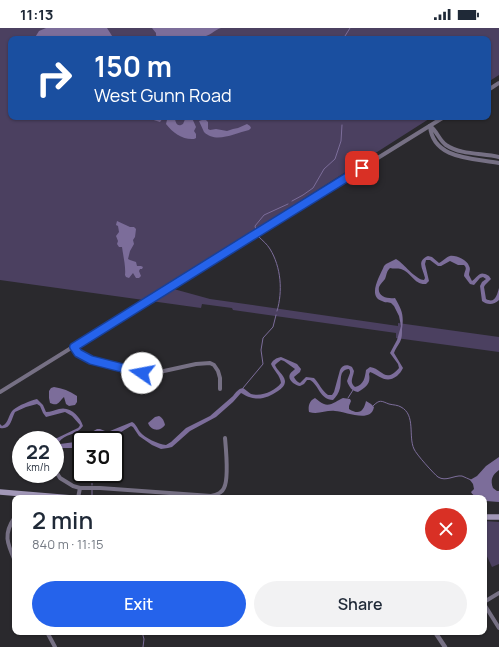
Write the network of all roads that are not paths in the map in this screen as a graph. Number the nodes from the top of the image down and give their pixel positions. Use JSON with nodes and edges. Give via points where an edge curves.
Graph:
{"nodes":[{"id":1,"x":439,"y":120,"type":"edge"},
{"id":2,"x":430,"y":126,"type":"junction"},
{"id":3,"x":444,"y":143,"type":"junction"},
{"id":4,"x":441,"y":147,"type":"junction"},
{"id":5,"x":499,"y":157,"type":"edge"},
{"id":6,"x":499,"y":162,"type":"edge"},
{"id":7,"x":74,"y":347,"type":"junction"},
{"id":8,"x":220,"y":389,"type":"dead end"},
{"id":9,"x":0,"y":392,"type":"edge"},
{"id":10,"x":225,"y":438,"type":"dead end"},
{"id":11,"x":64,"y":481,"type":"edge"},
{"id":12,"x":80,"y":488,"type":"junction"},
{"id":13,"x":0,"y":492,"type":"edge"},
{"id":14,"x":146,"y":492,"type":"joint"},
{"id":15,"x":18,"y":495,"type":"edge"},
{"id":16,"x":79,"y":495,"type":"edge"},
{"id":17,"x":195,"y":495,"type":"edge"},
{"id":18,"x":213,"y":495,"type":"edge"},
{"id":19,"x":487,"y":517,"type":"edge"},
{"id":20,"x":499,"y":517,"type":"edge"},
{"id":21,"x":12,"y":521,"type":"edge"},
{"id":22,"x":12,"y":553,"type":"edge"},
{"id":23,"x":499,"y":593,"type":"edge"},
{"id":24,"x":487,"y":601,"type":"edge"},
{"id":25,"x":487,"y":608,"type":"edge"},
{"id":26,"x":499,"y":628,"type":"edge"},
{"id":27,"x":50,"y":635,"type":"edge"},
{"id":28,"x":437,"y":635,"type":"edge"},
{"id":29,"x":56,"y":647,"type":"edge"},
{"id":30,"x":445,"y":647,"type":"edge"}],
"edges":[{"from":1,"to":2,"type":"street"},
{"from":2,"to":3,"type":"street"},
{"from":2,"to":4,"type":"street","via":[[434,140]]},
{"from":2,"to":7,"type":"street"},
{"from":3,"to":4,"type":"street"},
{"from":3,"to":5,"type":"street","via":[[462,152]]},
{"from":4,"to":6,"type":"street","via":[[451,154],[465,158]]},
{"from":7,"to":8,"type":"street","via":[[78,353],[91,360],[142,373],[210,363],[218,371]]},
{"from":7,"to":9,"type":"street"},
{"from":10,"to":18,"type":"street","via":[[226,483],[224,489]]},
{"from":11,"to":12,"type":"street"},
{"from":12,"to":14,"type":"street"},
{"from":12,"to":16,"type":"street"},
{"from":13,"to":15,"type":"main road"},
{"from":14,"to":17,"type":"street"},
{"from":19,"to":20,"type":"main road"},
{"from":21,"to":22,"type":"street","via":[[7,536]]},
{"from":23,"to":24,"type":"street"},
{"from":25,"to":26,"type":"street"},
{"from":27,"to":29,"type":"street"},
{"from":28,"to":30,"type":"street"}]}
